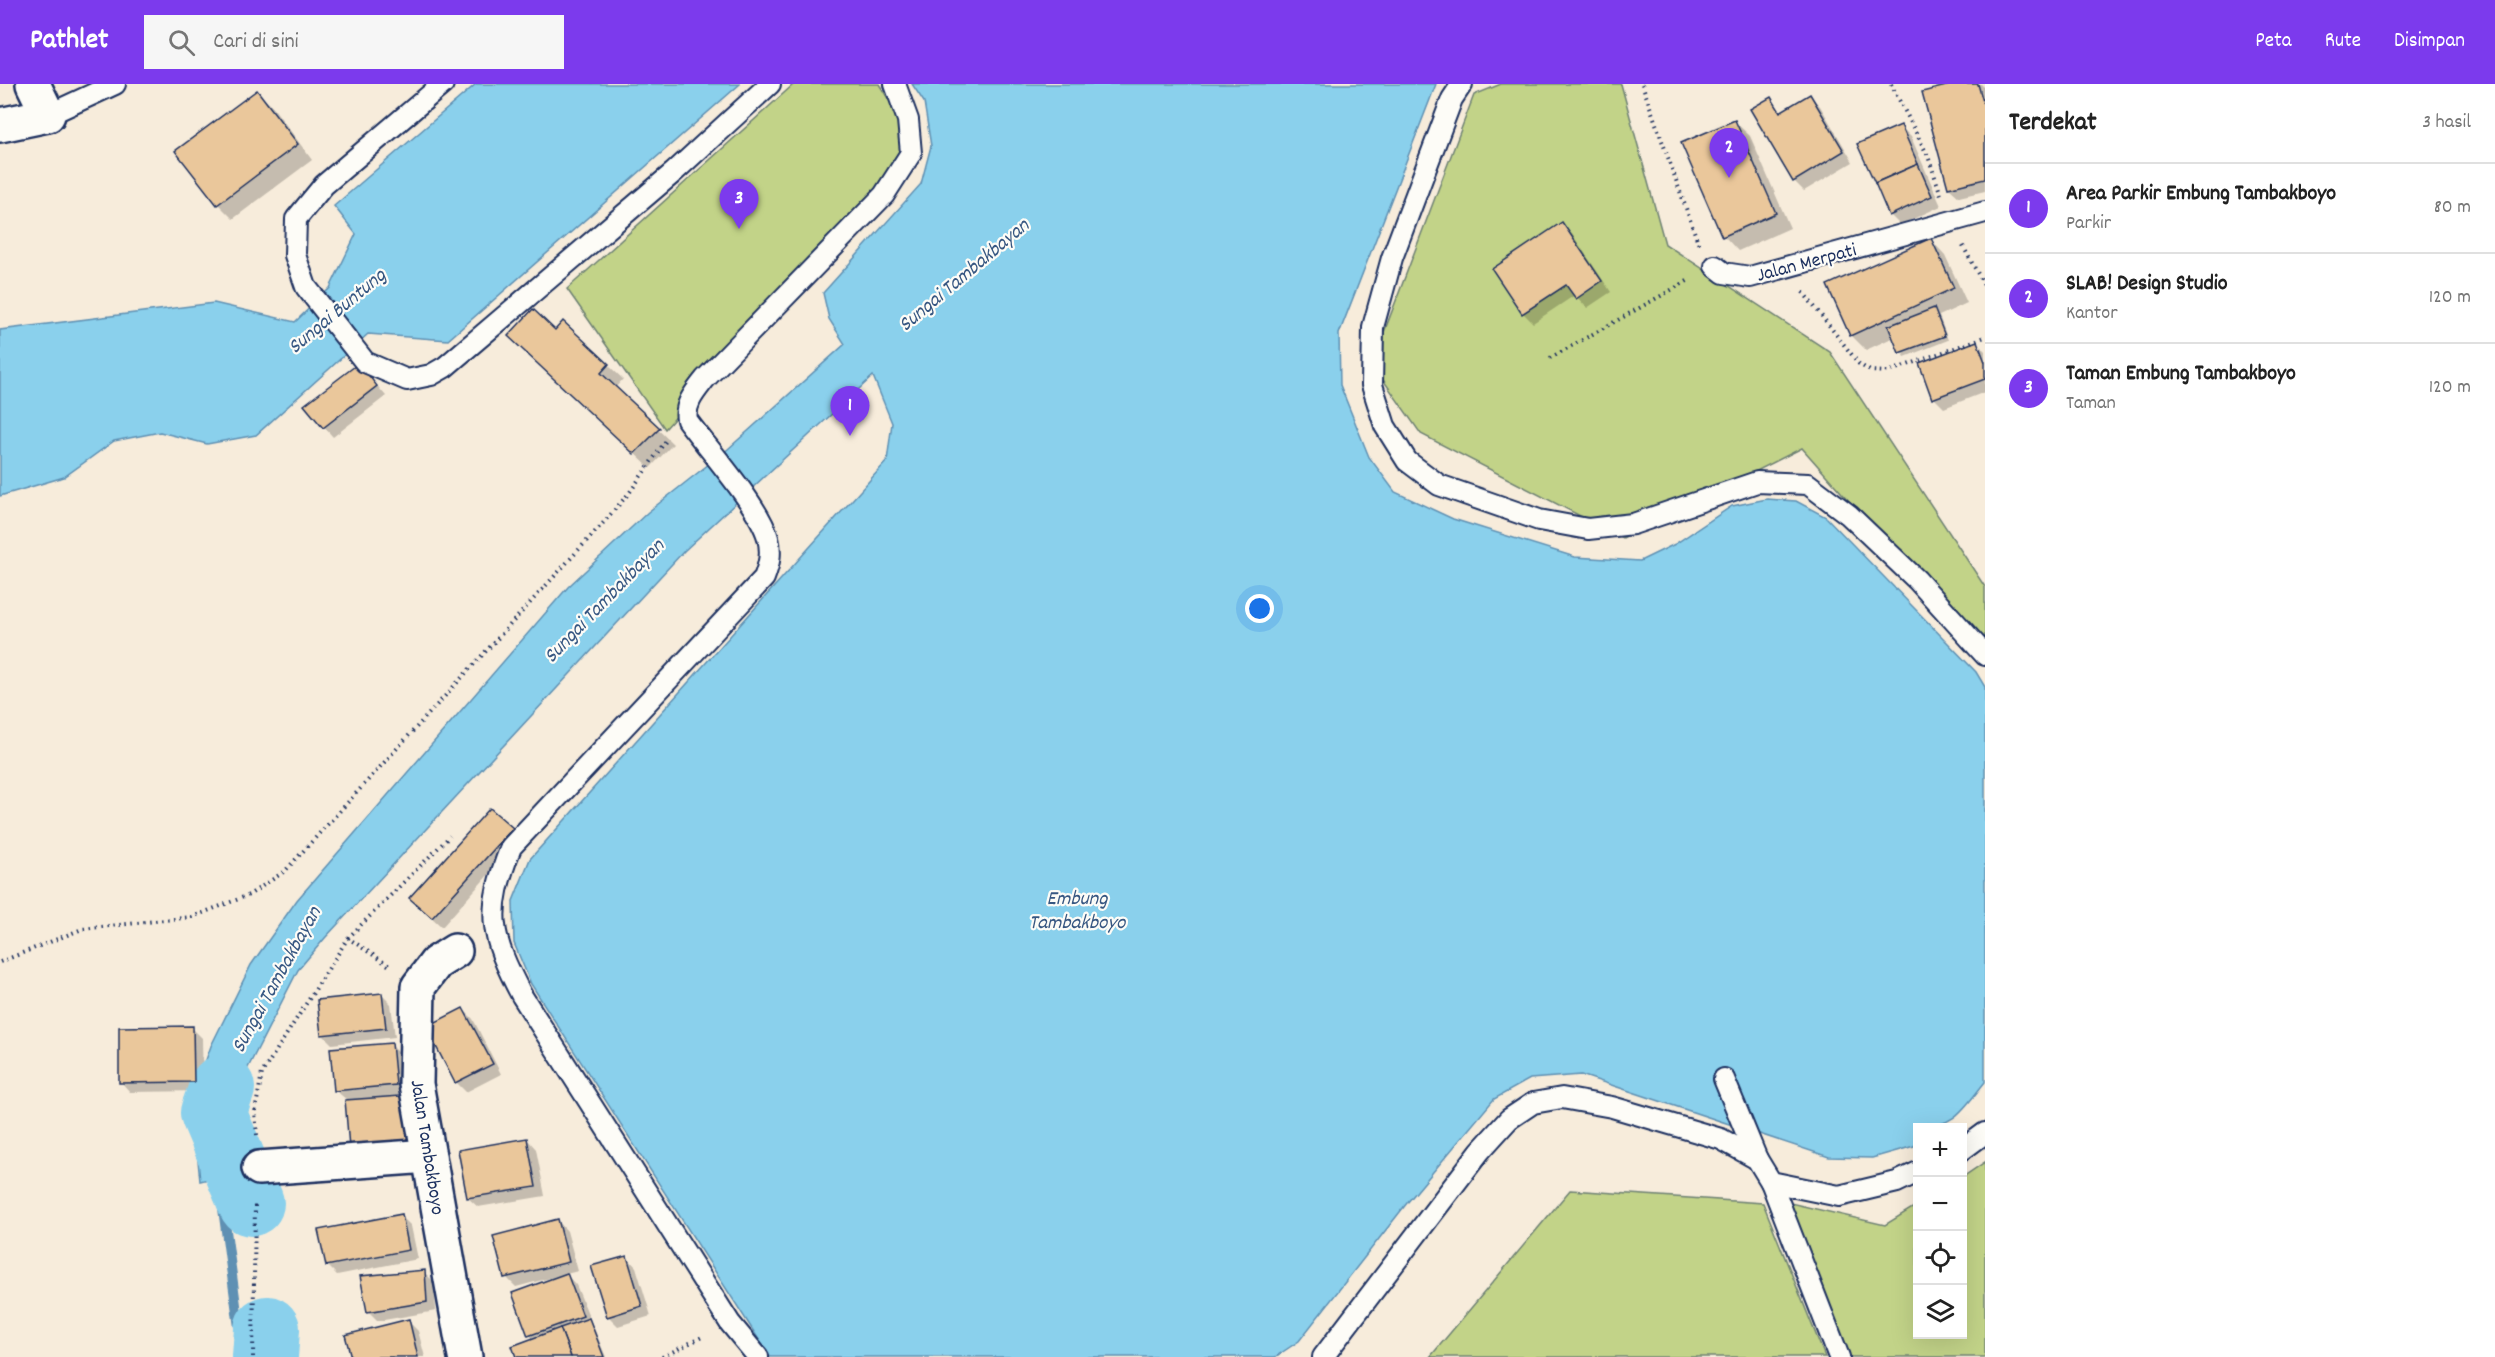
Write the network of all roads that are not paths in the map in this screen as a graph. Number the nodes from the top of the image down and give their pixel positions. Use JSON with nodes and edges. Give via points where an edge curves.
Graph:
{"nodes":[{"id":1,"x":33,"y":84,"type":"edge"},
{"id":2,"x":115,"y":84,"type":"edge"},
{"id":3,"x":443,"y":84,"type":"edge"},
{"id":4,"x":770,"y":84,"type":"edge"},
{"id":5,"x":895,"y":84,"type":"edge"},
{"id":6,"x":1462,"y":84,"type":"edge"},
{"id":7,"x":48,"y":115,"type":"junction"},
{"id":8,"x":0,"y":125,"type":"edge"},
{"id":9,"x":1985,"y":212,"type":"edge"},
{"id":10,"x":1715,"y":266,"type":"road end"},
{"id":11,"x":1985,"y":655,"type":"edge"},
{"id":12,"x":454,"y":951,"type":"dead end"},
{"id":13,"x":1724,"y":1079,"type":"dead end"},
{"id":14,"x":1985,"y":1132,"type":"edge"},
{"id":15,"x":1967,"y":1146,"type":"edge"},
{"id":16,"x":429,"y":1156,"type":"junction"},
{"id":17,"x":1757,"y":1159,"type":"junction"},
{"id":18,"x":260,"y":1168,"type":"road end"},
{"id":19,"x":1913,"y":1174,"type":"edge"},
{"id":20,"x":1771,"y":1182,"type":"junction"},
{"id":21,"x":465,"y":1357,"type":"edge"},
{"id":22,"x":758,"y":1357,"type":"edge"},
{"id":23,"x":1323,"y":1357,"type":"edge"},
{"id":24,"x":1839,"y":1357,"type":"edge"}],
"edges":[{"from":1,"to":7,"type":"street"},
{"from":2,"to":7,"type":"lane"},
{"from":3,"to":4,"type":"lane","via":[[324,185],[296,219],[295,255],[306,287],[365,362],[407,380],[425,378],[445,367],[673,173]]},
{"from":5,"to":22,"type":"lane","via":[[908,120],[911,153],[884,195],[705,380],[685,411],[687,420],[759,516],[769,538],[771,562],[764,578],[511,847],[495,898],[494,931],[500,956],[522,996],[730,1323]]},
{"from":6,"to":11,"type":"lane","via":[[1452,99],[1396,248],[1373,327],[1372,385],[1385,426],[1407,461],[1439,485],[1539,520],[1588,529],[1633,524],[1757,482],[1808,484],[1849,515],[1917,580]]},
{"from":7,"to":8,"type":"street"},
{"from":9,"to":10,"type":"lane","name":"Jalan Merpati","via":[[1750,277],[1724,273]]},
{"from":12,"to":16,"type":"street","name":"Jalan Tambakboyo","via":[[436,963],[418,987],[416,1084]]},
{"from":13,"to":17,"type":"lane"},
{"from":14,"to":15,"type":"lane"},
{"from":16,"to":18,"type":"street"},
{"from":16,"to":21,"type":"street","name":"Jalan Tambakboyo"},
{"from":17,"to":20,"type":"lane"},
{"from":17,"to":23,"type":"lane","via":[[1721,1139],[1612,1107],[1562,1098],[1533,1103],[1509,1119],[1480,1151]]},
{"from":19,"to":20,"type":"lane","via":[[1897,1182],[1839,1196]]},
{"from":20,"to":24,"type":"lane"}]}
